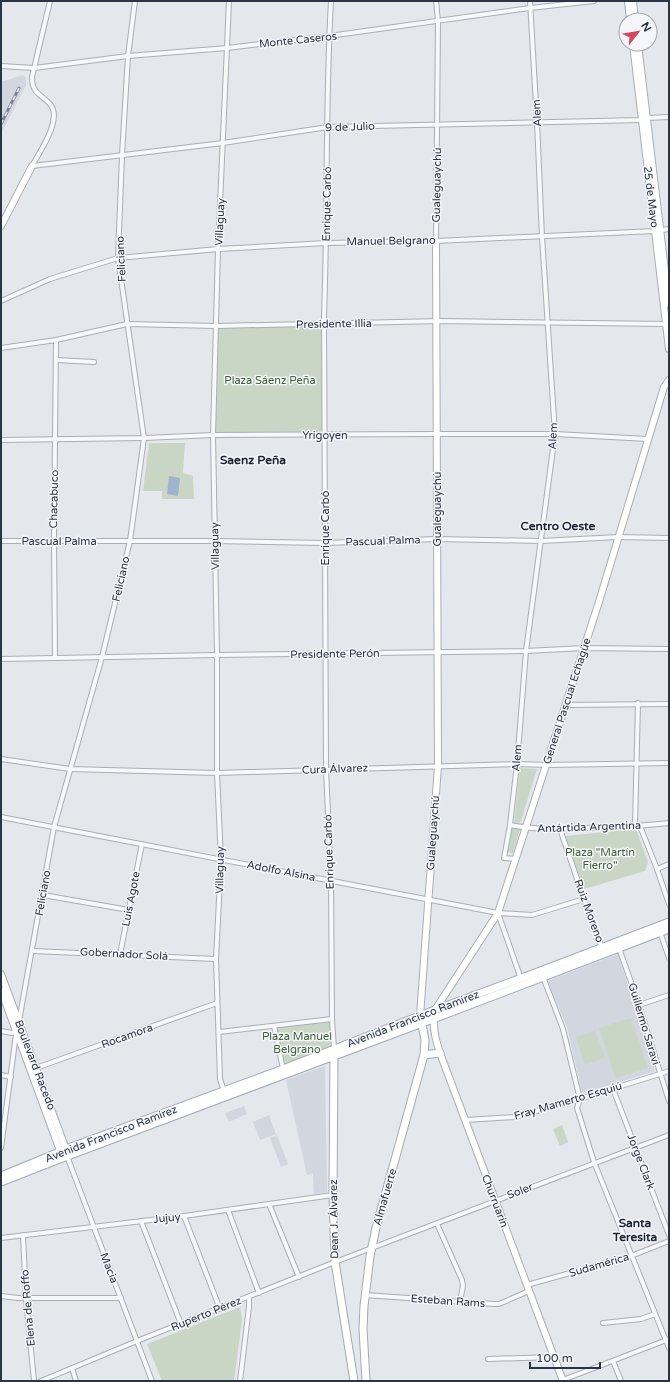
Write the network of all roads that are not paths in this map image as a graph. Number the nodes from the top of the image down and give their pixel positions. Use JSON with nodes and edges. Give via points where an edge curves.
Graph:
{"nodes":[{"id":1,"x":50,"y":1,"type":"edge"},
{"id":2,"x":135,"y":1,"type":"edge"},
{"id":3,"x":228,"y":1,"type":"edge"},
{"id":4,"x":331,"y":1,"type":"edge"},
{"id":5,"x":436,"y":1,"type":"edge"},
{"id":6,"x":530,"y":1,"type":"edge"},
{"id":7,"x":594,"y":1,"type":"edge"},
{"id":8,"x":628,"y":1,"type":"edge"},
{"id":9,"x":633,"y":1,"type":"edge"},
{"id":10,"x":530,"y":8,"type":"junction"},
{"id":11,"x":629,"y":12,"type":"edge"},
{"id":12,"x":634,"y":12,"type":"edge"},
{"id":13,"x":438,"y":21,"type":"junction"},
{"id":14,"x":329,"y":36,"type":"junction"},
{"id":15,"x":227,"y":48,"type":"junction"},
{"id":16,"x":634,"y":52,"type":"edge"},
{"id":17,"x":639,"y":52,"type":"edge"},
{"id":18,"x":128,"y":56,"type":"junction"},
{"id":19,"x":1,"y":66,"type":"edge"},
{"id":20,"x":34,"y":68,"type":"junction"},
{"id":21,"x":669,"y":117,"type":"edge"},
{"id":22,"x":643,"y":119,"type":"junction"},
{"id":23,"x":537,"y":122,"type":"junction"},
{"id":24,"x":437,"y":125,"type":"junction"},
{"id":25,"x":328,"y":127,"type":"junction"},
{"id":26,"x":223,"y":143,"type":"junction"},
{"id":27,"x":122,"y":155,"type":"junction"},
{"id":28,"x":32,"y":166,"type":"junction"},
{"id":29,"x":1,"y":226,"type":"edge"},
{"id":30,"x":669,"y":229,"type":"edge"},
{"id":31,"x":657,"y":231,"type":"junction"},
{"id":32,"x":542,"y":237,"type":"junction"},
{"id":33,"x":436,"y":241,"type":"junction"},
{"id":34,"x":326,"y":243,"type":"junction"},
{"id":35,"x":218,"y":249,"type":"junction"},
{"id":36,"x":118,"y":258,"type":"junction"},
{"id":37,"x":1,"y":302,"type":"edge"},
{"id":38,"x":669,"y":304,"type":"edge"},
{"id":39,"x":436,"y":322,"type":"junction"},
{"id":40,"x":548,"y":323,"type":"junction"},
{"id":41,"x":127,"y":324,"type":"junction"},
{"id":42,"x":324,"y":324,"type":"junction"},
{"id":43,"x":668,"y":324,"type":"edge"},
{"id":44,"x":216,"y":326,"type":"junction"},
{"id":45,"x":56,"y":340,"type":"junction"},
{"id":46,"x":1,"y":348,"type":"edge"},
{"id":47,"x":669,"y":349,"type":"edge"},
{"id":48,"x":56,"y":360,"type":"junction"},
{"id":49,"x":94,"y":362,"type":"dead end"},
{"id":50,"x":669,"y":380,"type":"edge"},
{"id":51,"x":437,"y":434,"type":"junction"},
{"id":52,"x":555,"y":434,"type":"junction"},
{"id":53,"x":213,"y":435,"type":"junction"},
{"id":54,"x":325,"y":435,"type":"junction"},
{"id":55,"x":144,"y":438,"type":"junction"},
{"id":56,"x":55,"y":439,"type":"junction"},
{"id":57,"x":648,"y":439,"type":"junction"},
{"id":58,"x":1,"y":440,"type":"edge"},
{"id":59,"x":618,"y":538,"type":"junction"},
{"id":60,"x":669,"y":538,"type":"edge"},
{"id":61,"x":437,"y":539,"type":"junction"},
{"id":62,"x":54,"y":540,"type":"junction"},
{"id":63,"x":1,"y":541,"type":"edge"},
{"id":64,"x":130,"y":541,"type":"junction"},
{"id":65,"x":214,"y":541,"type":"junction"},
{"id":66,"x":541,"y":542,"type":"junction"},
{"id":67,"x":325,"y":543,"type":"junction"},
{"id":68,"x":584,"y":648,"type":"junction"},
{"id":69,"x":669,"y":649,"type":"edge"},
{"id":70,"x":526,"y":651,"type":"junction"},
{"id":71,"x":437,"y":653,"type":"junction"},
{"id":72,"x":326,"y":654,"type":"junction"},
{"id":73,"x":217,"y":655,"type":"junction"},
{"id":74,"x":102,"y":657,"type":"junction"},
{"id":75,"x":55,"y":658,"type":"junction"},
{"id":76,"x":1,"y":659,"type":"edge"},
{"id":77,"x":638,"y":704,"type":"junction"},
{"id":78,"x":669,"y":704,"type":"edge"},
{"id":79,"x":565,"y":705,"type":"junction"},
{"id":80,"x":1,"y":759,"type":"edge"},
{"id":81,"x":638,"y":763,"type":"junction"},
{"id":82,"x":669,"y":763,"type":"edge"},
{"id":83,"x":517,"y":764,"type":"junction"},
{"id":84,"x":547,"y":765,"type":"junction"},
{"id":85,"x":438,"y":766,"type":"junction"},
{"id":86,"x":70,"y":769,"type":"junction"},
{"id":87,"x":326,"y":769,"type":"junction"},
{"id":88,"x":217,"y":773,"type":"junction"},
{"id":89,"x":1,"y":817,"type":"edge"},
{"id":90,"x":669,"y":823,"type":"edge"},
{"id":91,"x":510,"y":825,"type":"junction"},
{"id":92,"x":638,"y":826,"type":"junction"},
{"id":93,"x":54,"y":827,"type":"junction"},
{"id":94,"x":526,"y":828,"type":"junction"},
{"id":95,"x":560,"y":829,"type":"junction"},
{"id":96,"x":142,"y":844,"type":"junction"},
{"id":97,"x":516,"y":859,"type":"junction"},
{"id":98,"x":221,"y":860,"type":"junction"},
{"id":99,"x":669,"y":864,"type":"edge"},
{"id":100,"x":657,"y":869,"type":"junction"},
{"id":101,"x":330,"y":881,"type":"junction"},
{"id":102,"x":43,"y":895,"type":"junction"},
{"id":103,"x":584,"y":899,"type":"junction"},
{"id":104,"x":429,"y":901,"type":"junction"},
{"id":105,"x":669,"y":904,"type":"edge"},
{"id":106,"x":129,"y":910,"type":"junction"},
{"id":107,"x":498,"y":913,"type":"junction"},
{"id":108,"x":669,"y":922,"type":"edge"},
{"id":109,"x":669,"y":929,"type":"edge"},
{"id":110,"x":660,"y":932,"type":"junction"},
{"id":111,"x":602,"y":948,"type":"junction"},
{"id":112,"x":619,"y":948,"type":"junction"},
{"id":113,"x":32,"y":951,"type":"junction"},
{"id":114,"x":120,"y":954,"type":"junction"},
{"id":115,"x":669,"y":958,"type":"edge"},
{"id":116,"x":216,"y":959,"type":"junction"},
{"id":117,"x":1,"y":974,"type":"edge"},
{"id":118,"x":543,"y":977,"type":"junction"},
{"id":119,"x":522,"y":982,"type":"junction"},
{"id":120,"x":1,"y":990,"type":"edge"},
{"id":121,"x":669,"y":995,"type":"edge"},
{"id":122,"x":2,"y":997,"type":"edge"},
{"id":123,"x":217,"y":1003,"type":"junction"},
{"id":124,"x":639,"y":1005,"type":"junction"},
{"id":125,"x":435,"y":1010,"type":"junction"},
{"id":126,"x":332,"y":1019,"type":"junction"},
{"id":127,"x":421,"y":1019,"type":"junction"},
{"id":128,"x":433,"y":1019,"type":"junction"},
{"id":129,"x":19,"y":1022,"type":"junction"},
{"id":130,"x":274,"y":1026,"type":"junction"},
{"id":131,"x":1,"y":1031,"type":"edge"},
{"id":132,"x":17,"y":1032,"type":"junction"},
{"id":133,"x":218,"y":1032,"type":"junction"},
{"id":134,"x":334,"y":1052,"type":"junction"},
{"id":135,"x":440,"y":1053,"type":"junction"},
{"id":136,"x":424,"y":1055,"type":"junction"},
{"id":137,"x":36,"y":1068,"type":"junction"},
{"id":138,"x":283,"y":1069,"type":"junction"},
{"id":139,"x":669,"y":1071,"type":"edge"},
{"id":140,"x":660,"y":1074,"type":"junction"},
{"id":141,"x":1,"y":1075,"type":"edge"},
{"id":142,"x":11,"y":1077,"type":"junction"},
{"id":143,"x":613,"y":1089,"type":"junction"},
{"id":144,"x":224,"y":1090,"type":"junction"},
{"id":145,"x":580,"y":1099,"type":"junction"},
{"id":146,"x":669,"y":1101,"type":"edge"},
{"id":147,"x":3,"y":1120,"type":"edge"},
{"id":148,"x":465,"y":1120,"type":"junction"},
{"id":149,"x":669,"y":1135,"type":"edge"},
{"id":150,"x":1,"y":1148,"type":"edge"},
{"id":151,"x":635,"y":1148,"type":"junction"},
{"id":152,"x":64,"y":1154,"type":"junction"},
{"id":153,"x":594,"y":1162,"type":"junction"},
{"id":154,"x":1,"y":1176,"type":"edge"},
{"id":155,"x":1,"y":1182,"type":"edge"},
{"id":156,"x":333,"y":1195,"type":"junction"},
{"id":157,"x":494,"y":1200,"type":"junction"},
{"id":158,"x":269,"y":1204,"type":"junction"},
{"id":159,"x":228,"y":1210,"type":"junction"},
{"id":160,"x":184,"y":1216,"type":"junction"},
{"id":161,"x":141,"y":1220,"type":"junction"},
{"id":162,"x":437,"y":1224,"type":"junction"},
{"id":163,"x":93,"y":1226,"type":"junction"},
{"id":164,"x":23,"y":1235,"type":"junction"},
{"id":165,"x":669,"y":1235,"type":"edge"},
{"id":166,"x":1,"y":1238,"type":"edge"},
{"id":167,"x":669,"y":1241,"type":"edge"},
{"id":168,"x":371,"y":1248,"type":"junction"},
{"id":169,"x":631,"y":1256,"type":"junction"},
{"id":170,"x":335,"y":1262,"type":"junction"},
{"id":171,"x":299,"y":1276,"type":"junction"},
{"id":172,"x":528,"y":1288,"type":"junction"},
{"id":173,"x":259,"y":1293,"type":"junction"},
{"id":174,"x":365,"y":1295,"type":"junction"},
{"id":175,"x":1,"y":1296,"type":"edge"},
{"id":176,"x":249,"y":1297,"type":"junction"},
{"id":177,"x":26,"y":1298,"type":"junction"},
{"id":178,"x":120,"y":1298,"type":"junction"},
{"id":179,"x":460,"y":1301,"type":"junction"},
{"id":180,"x":220,"y":1309,"type":"junction"},
{"id":181,"x":655,"y":1314,"type":"junction"},
{"id":182,"x":603,"y":1323,"type":"dead end"},
{"id":183,"x":181,"y":1324,"type":"junction"},
{"id":184,"x":667,"y":1340,"type":"edge"},
{"id":185,"x":137,"y":1341,"type":"junction"},
{"id":186,"x":669,"y":1348,"type":"edge"},
{"id":187,"x":554,"y":1357,"type":"junction"},
{"id":188,"x":488,"y":1359,"type":"dead end"},
{"id":189,"x":613,"y":1361,"type":"junction"},
{"id":190,"x":72,"y":1368,"type":"junction"},
{"id":191,"x":353,"y":1380,"type":"edge"},
{"id":192,"x":34,"y":1381,"type":"edge"},
{"id":193,"x":41,"y":1381,"type":"edge"},
{"id":194,"x":76,"y":1381,"type":"edge"},
{"id":195,"x":152,"y":1381,"type":"edge"},
{"id":196,"x":240,"y":1381,"type":"edge"},
{"id":197,"x":366,"y":1381,"type":"edge"},
{"id":198,"x":562,"y":1381,"type":"edge"},
{"id":199,"x":621,"y":1381,"type":"edge"}],
"edges":[{"from":1,"to":20,"type":"street"},
{"from":2,"to":18,"type":"street","name":"Feliciano"},
{"from":3,"to":15,"type":"street","name":"Villaguay"},
{"from":4,"to":14,"type":"street","name":"Enrique Carbó"},
{"from":5,"to":13,"type":"street","name":"Gualeguaychú"},
{"from":6,"to":10,"type":"street","name":"Alem"},
{"from":7,"to":10,"type":"street","name":"Monte Caseros"},
{"from":8,"to":11,"type":"street"},
{"from":9,"to":12,"type":"street"},
{"from":10,"to":13,"type":"street","name":"Monte Caseros"},
{"from":10,"to":23,"type":"street","name":"Alem"},
{"from":13,"to":14,"type":"street","name":"Monte Caseros"},
{"from":13,"to":24,"type":"street","name":"Gualeguaychú"},
{"from":14,"to":15,"type":"street","name":"Monte Caseros"},
{"from":14,"to":25,"type":"street","name":"Enrique Carbó"},
{"from":15,"to":18,"type":"street","name":"Monte Caseros"},
{"from":15,"to":26,"type":"street","name":"Villaguay"},
{"from":16,"to":22,"type":"street","name":"25 de Mayo"},
{"from":17,"to":22,"type":"street","name":"25 de Mayo"},
{"from":18,"to":20,"type":"street","name":"Monte Caseros"},
{"from":18,"to":27,"type":"street","name":"Feliciano"},
{"from":19,"to":20,"type":"street","name":"Monte Caseros"},
{"from":20,"to":28,"type":"street","via":[[32,84],[35,92],[50,105],[55,117]]},
{"from":21,"to":22,"type":"street","name":"9 de Julio"},
{"from":22,"to":23,"type":"street","name":"9 de Julio"},
{"from":22,"to":31,"type":"street","name":"25 de Mayo"},
{"from":23,"to":24,"type":"street","name":"9 de Julio"},
{"from":23,"to":32,"type":"street","name":"Alem"},
{"from":24,"to":25,"type":"street","name":"9 de Julio"},
{"from":24,"to":33,"type":"street","name":"Gualeguaychú"},
{"from":25,"to":26,"type":"street","name":"9 de Julio"},
{"from":25,"to":34,"type":"street","name":"Enrique Carbó"},
{"from":26,"to":27,"type":"street","name":"9 de Julio"},
{"from":26,"to":35,"type":"street","name":"Villaguay"},
{"from":27,"to":28,"type":"street","name":"9 de Julio"},
{"from":27,"to":36,"type":"street","name":"Feliciano"},
{"from":28,"to":29,"type":"street"},
{"from":30,"to":31,"type":"street","name":"Manuel Belgrano"},
{"from":31,"to":32,"type":"street","name":"Manuel Belgrano"},
{"from":31,"to":38,"type":"street","name":"25 de Mayo"},
{"from":31,"to":43,"type":"street","name":"25 de Mayo"},
{"from":32,"to":33,"type":"street","name":"Manuel Belgrano"},
{"from":32,"to":40,"type":"street","name":"Alem"},
{"from":33,"to":34,"type":"street","name":"Manuel Belgrano"},
{"from":33,"to":39,"type":"street","name":"Gualeguaychú"},
{"from":34,"to":35,"type":"street","name":"Manuel Belgrano"},
{"from":34,"to":42,"type":"street","name":"Enrique Carbó"},
{"from":35,"to":36,"type":"street","name":"Manuel Belgrano"},
{"from":35,"to":44,"type":"street","name":"Villaguay"},
{"from":36,"to":37,"type":"street","name":"Manuel Belgrano","via":[[50,279]]},
{"from":36,"to":41,"type":"street","name":"Feliciano"},
{"from":39,"to":40,"type":"street","name":"Presidente Illia"},
{"from":39,"to":42,"type":"street","name":"Presidente Illia"},
{"from":39,"to":51,"type":"street","name":"Gualeguaychú"},
{"from":40,"to":43,"type":"street","name":"Presidente Illia"},
{"from":40,"to":52,"type":"street","name":"Alem"},
{"from":41,"to":44,"type":"street","name":"Presidente Illia"},
{"from":41,"to":45,"type":"street","name":"Presidente Illia"},
{"from":41,"to":55,"type":"street","name":"Feliciano"},
{"from":42,"to":44,"type":"street","name":"Presidente Illia"},
{"from":42,"to":54,"type":"street","name":"Enrique Carbó"},
{"from":43,"to":47,"type":"street","name":"25 de Mayo"},
{"from":44,"to":53,"type":"street","name":"Villaguay"},
{"from":45,"to":46,"type":"street","name":"Presidente Illia"},
{"from":45,"to":48,"type":"street","name":"Chacabuco"},
{"from":48,"to":49,"type":"street"},
{"from":48,"to":56,"type":"street","name":"Chacabuco"},
{"from":50,"to":57,"type":"street","name":"General Pascual Echagüe","via":[[664,387]]},
{"from":51,"to":52,"type":"street","name":"Yrigoyen"},
{"from":51,"to":54,"type":"street","name":"Yrigoyen"},
{"from":51,"to":61,"type":"street","name":"Gualeguaychú"},
{"from":52,"to":57,"type":"street","name":"Yrigoyen"},
{"from":52,"to":66,"type":"street","name":"Alem"},
{"from":53,"to":54,"type":"street","name":"Yrigoyen"},
{"from":53,"to":55,"type":"street","name":"Yrigoyen"},
{"from":53,"to":65,"type":"street","name":"Villaguay"},
{"from":54,"to":67,"type":"street","name":"Enrique Carbó"},
{"from":55,"to":56,"type":"street","name":"Yrigoyen"},
{"from":55,"to":64,"type":"street","name":"Feliciano"},
{"from":56,"to":58,"type":"street","name":"Yrigoyen"},
{"from":56,"to":62,"type":"street","name":"Chacabuco"},
{"from":57,"to":59,"type":"street","name":"General Pascual Echagüe"},
{"from":59,"to":60,"type":"street","name":"Pascual Palma"},
{"from":59,"to":66,"type":"street","name":"Pascual Palma"},
{"from":59,"to":68,"type":"street","name":"General Pascual Echagüe"},
{"from":61,"to":66,"type":"street","name":"Pascual Palma"},
{"from":61,"to":67,"type":"street","name":"Pascual Palma"},
{"from":61,"to":71,"type":"street","name":"Gualeguaychú"},
{"from":62,"to":63,"type":"street","name":"Pascual Palma"},
{"from":62,"to":64,"type":"street","name":"Pascual Palma"},
{"from":62,"to":75,"type":"street","name":"Chacabuco"},
{"from":64,"to":65,"type":"street","name":"Pascual Palma"},
{"from":64,"to":74,"type":"street","name":"Feliciano"},
{"from":65,"to":67,"type":"street","name":"Pascual Palma"},
{"from":65,"to":73,"type":"street","name":"Villaguay"},
{"from":66,"to":70,"type":"street","name":"Alem"},
{"from":67,"to":72,"type":"street","name":"Enrique Carbó"},
{"from":68,"to":69,"type":"street","name":"Presidente Perón"},
{"from":68,"to":70,"type":"street","name":"Presidente Perón"},
{"from":68,"to":79,"type":"street","name":"General Pascual Echagüe"},
{"from":70,"to":71,"type":"street","name":"Presidente Perón"},
{"from":70,"to":83,"type":"street","name":"Alem"},
{"from":71,"to":72,"type":"street","name":"Presidente Perón"},
{"from":71,"to":85,"type":"street","name":"Gualeguaychú"},
{"from":72,"to":73,"type":"street","name":"Presidente Perón"},
{"from":72,"to":87,"type":"street","name":"Enrique Carbó"},
{"from":73,"to":74,"type":"street","name":"Presidente Perón"},
{"from":73,"to":88,"type":"street","name":"Villaguay"},
{"from":74,"to":75,"type":"street","name":"Presidente Perón"},
{"from":74,"to":86,"type":"street","name":"Feliciano"},
{"from":75,"to":76,"type":"street","name":"Presidente Perón"},
{"from":77,"to":78,"type":"street"},
{"from":77,"to":79,"type":"street"},
{"from":77,"to":81,"type":"street"},
{"from":79,"to":84,"type":"street","name":"General Pascual Echagüe"},
{"from":80,"to":86,"type":"street","name":"Cura Álvarez"},
{"from":81,"to":82,"type":"street","name":"Cura Álvarez"},
{"from":81,"to":84,"type":"street","name":"Cura Álvarez"},
{"from":81,"to":92,"type":"street"},
{"from":83,"to":84,"type":"street","name":"Cura Álvarez"},
{"from":83,"to":85,"type":"street","name":"Cura Álvarez"},
{"from":83,"to":91,"type":"street","name":"Alem"},
{"from":84,"to":94,"type":"street","name":"General Pascual Echagüe"},
{"from":85,"to":87,"type":"street","name":"Cura Álvarez"},
{"from":85,"to":104,"type":"street","name":"Gualeguaychú"},
{"from":86,"to":88,"type":"street","name":"Cura Álvarez"},
{"from":86,"to":93,"type":"street","name":"Feliciano"},
{"from":87,"to":88,"type":"street","name":"Cura Álvarez"},
{"from":87,"to":101,"type":"street","name":"Enrique Carbó"},
{"from":88,"to":98,"type":"street","name":"Villaguay"},
{"from":89,"to":93,"type":"street","name":"Adolfo Alsina"},
{"from":90,"to":92,"type":"street","name":"Antártida Argentina"},
{"from":91,"to":94,"type":"street","name":"Antártida Argentina"},
{"from":91,"to":97,"type":"street","name":"Alem","via":[[504,858]]},
{"from":92,"to":95,"type":"street","name":"Antártida Argentina"},
{"from":92,"to":100,"type":"street"},
{"from":93,"to":96,"type":"street","name":"Adolfo Alsina"},
{"from":93,"to":102,"type":"street","name":"Feliciano"},
{"from":94,"to":95,"type":"street","name":"Antártida Argentina"},
{"from":94,"to":97,"type":"street","name":"General Pascual Echagüe"},
{"from":95,"to":103,"type":"street","name":"Ruiz Moreno"},
{"from":96,"to":98,"type":"street","name":"Adolfo Alsina"},
{"from":96,"to":106,"type":"street","name":"Luis Agote"},
{"from":97,"to":107,"type":"street","name":"General Pascual Echagüe"},
{"from":98,"to":101,"type":"street","name":"Adolfo Alsina"},
{"from":98,"to":116,"type":"street","name":"Villaguay"},
{"from":99,"to":100,"type":"street"},
{"from":100,"to":105,"type":"street"},
{"from":101,"to":104,"type":"street","name":"Adolfo Alsina"},
{"from":101,"to":126,"type":"street","name":"Enrique Carbó"},
{"from":102,"to":106,"type":"street"},
{"from":102,"to":113,"type":"street","name":"Feliciano"},
{"from":103,"to":107,"type":"street","name":"Adolfo Alsina","via":[[532,915]]},
{"from":103,"to":111,"type":"street","name":"Ruiz Moreno"},
{"from":104,"to":107,"type":"street","name":"Adolfo Alsina"},
{"from":104,"to":127,"type":"street","name":"Gualeguaychú"},
{"from":106,"to":114,"type":"street","name":"Luis Agote"},
{"from":107,"to":119,"type":"street"},
{"from":107,"to":125,"type":"street","name":"General Pascual Echagüe"},
{"from":108,"to":111,"type":"main road","name":"Avenida Francisco Ramírez"},
{"from":109,"to":110,"type":"main road","name":"Avenida Francisco Ramírez"},
{"from":110,"to":112,"type":"main road","name":"Avenida Francisco Ramírez"},
{"from":110,"to":115,"type":"street"},
{"from":111,"to":119,"type":"main road","name":"Avenida Francisco Ramírez"},
{"from":112,"to":118,"type":"main road","name":"Avenida Francisco Ramírez"},
{"from":112,"to":124,"type":"street","name":"Guillermo Saravi"},
{"from":113,"to":114,"type":"street","name":"Gobernador Solá"},
{"from":113,"to":129,"type":"street","name":"Feliciano"},
{"from":114,"to":116,"type":"street","name":"Gobernador Solá"},
{"from":116,"to":123,"type":"street","name":"Villaguay"},
{"from":117,"to":129,"type":"street","name":"Boulevard Racedo"},
{"from":118,"to":119,"type":"main road","name":"Avenida Francisco Ramírez"},
{"from":118,"to":145,"type":"street","via":[[563,1029]]},
{"from":119,"to":125,"type":"main road","name":"Avenida Francisco Ramírez"},
{"from":119,"to":128,"type":"main road","name":"Avenida Francisco Ramírez"},
{"from":120,"to":122,"type":"street","name":"Boulevard Racedo"},
{"from":121,"to":124,"type":"street"},
{"from":122,"to":132,"type":"street","name":"Boulevard Racedo"},
{"from":123,"to":133,"type":"street","name":"Villaguay"},
{"from":123,"to":137,"type":"street","name":"Rocamora"},
{"from":124,"to":140,"type":"street","name":"Guillermo Saravi"},
{"from":125,"to":127,"type":"main road","name":"Avenida Francisco Ramírez"},
{"from":125,"to":128,"type":"street","name":"Churruarín"},
{"from":126,"to":130,"type":"street"},
{"from":126,"to":134,"type":"street","name":"Enrique Carbó"},
{"from":127,"to":128,"type":"main road","name":"Avenida Francisco Ramírez"},
{"from":127,"to":134,"type":"main road","name":"Avenida Francisco Ramírez"},
{"from":127,"to":136,"type":"main road","name":"Almafuerte","via":[[426,1040]]},
{"from":128,"to":135,"type":"street","name":"Churruarín"},
{"from":129,"to":132,"type":"street","name":"Feliciano"},
{"from":129,"to":137,"type":"street","name":"Boulevard Racedo"},
{"from":130,"to":133,"type":"street"},
{"from":130,"to":138,"type":"street"},
{"from":131,"to":132,"type":"street"},
{"from":132,"to":142,"type":"street","name":"Feliciano"},
{"from":132,"to":152,"type":"street","name":"Boulevard Racedo"},
{"from":133,"to":144,"type":"street","name":"Villaguay","via":[[220,1079]]},
{"from":134,"to":138,"type":"main road","name":"Avenida Francisco Ramírez"},
{"from":134,"to":152,"type":"main road","name":"Avenida Francisco Ramírez"},
{"from":134,"to":156,"type":"main road","name":"Dean J. Álvarez"},
{"from":135,"to":136,"type":"main road"},
{"from":135,"to":148,"type":"street","name":"Churruarín"},
{"from":136,"to":168,"type":"main road","name":"Almafuerte"},
{"from":137,"to":152,"type":"street","name":"Boulevard Racedo"},
{"from":138,"to":144,"type":"main road","name":"Avenida Francisco Ramírez"},
{"from":139,"to":140,"type":"street","name":"Fray Mamerto Esquiú"},
{"from":140,"to":143,"type":"street","name":"Fray Mamerto Esquiú"},
{"from":140,"to":146,"type":"street","name":"Guillermo Saravi"},
{"from":141,"to":142,"type":"street"},
{"from":142,"to":147,"type":"street","name":"Feliciano"},
{"from":143,"to":145,"type":"street","name":"Fray Mamerto Esquiú"},
{"from":143,"to":151,"type":"street","name":"Jorge Clark"},
{"from":144,"to":152,"type":"main road","name":"Avenida Francisco Ramírez"},
{"from":145,"to":148,"type":"street","name":"Fray Mamerto Esquiú","via":[[515,1117]]},
{"from":145,"to":153,"type":"street","via":[[577,1108]]},
{"from":147,"to":150,"type":"street","name":"Feliciano"},
{"from":148,"to":157,"type":"street","name":"Churruarín"},
{"from":149,"to":151,"type":"street","name":"Soler"},
{"from":151,"to":153,"type":"street","name":"Soler"},
{"from":151,"to":165,"type":"street","name":"Jorge Clark"},
{"from":152,"to":154,"type":"main road","name":"Avenida Francisco Ramírez"},
{"from":152,"to":155,"type":"main road","name":"Avenida Francisco Ramírez"},
{"from":152,"to":163,"type":"street","name":"Macia"},
{"from":153,"to":157,"type":"street","name":"Soler"},
{"from":153,"to":169,"type":"street"},
{"from":156,"to":158,"type":"street","name":"Jujuy"},
{"from":156,"to":170,"type":"main road","name":"Dean J. Álvarez"},
{"from":157,"to":162,"type":"street","name":"Soler"},
{"from":157,"to":172,"type":"street","name":"Churruarín"},
{"from":158,"to":159,"type":"street","name":"Jujuy"},
{"from":158,"to":171,"type":"street"},
{"from":159,"to":160,"type":"street","name":"Jujuy"},
{"from":159,"to":173,"type":"street"},
{"from":160,"to":161,"type":"street","name":"Jujuy"},
{"from":160,"to":180,"type":"street"},
{"from":161,"to":163,"type":"street","name":"Jujuy"},
{"from":161,"to":183,"type":"street"},
{"from":162,"to":168,"type":"street","name":"Soler"},
{"from":162,"to":179,"type":"street","via":[[462,1280]]},
{"from":163,"to":164,"type":"street","name":"Jujuy"},
{"from":163,"to":178,"type":"street","name":"Macia"},
{"from":164,"to":166,"type":"street","name":"Jujuy"},
{"from":164,"to":177,"type":"street","name":"Elena de Roffo"},
{"from":167,"to":169,"type":"street","name":"Sudamérica"},
{"from":168,"to":170,"type":"street","name":"Ruperto Pérez"},
{"from":168,"to":174,"type":"main road","name":"Almafuerte"},
{"from":169,"to":172,"type":"street","name":"Sudamérica"},
{"from":169,"to":181,"type":"street"},
{"from":170,"to":171,"type":"street","name":"Ruperto Pérez"},
{"from":170,"to":191,"type":"main road","name":"Dean J. Álvarez"},
{"from":171,"to":173,"type":"street","name":"Ruperto Pérez"},
{"from":172,"to":179,"type":"street","name":"Esteban Rams","via":[[499,1304]]},
{"from":172,"to":187,"type":"street","name":"Churruarín"},
{"from":173,"to":176,"type":"street","name":"Ruperto Pérez"},
{"from":174,"to":179,"type":"street","name":"Esteban Rams"},
{"from":174,"to":197,"type":"main road","name":"Almafuerte","via":[[363,1323]]},
{"from":175,"to":177,"type":"street"},
{"from":176,"to":180,"type":"street","name":"Ruperto Pérez"},
{"from":176,"to":196,"type":"street"},
{"from":177,"to":178,"type":"street"},
{"from":177,"to":192,"type":"street","name":"Elena de Roffo"},
{"from":178,"to":185,"type":"street","name":"Macia"},
{"from":180,"to":183,"type":"street","name":"Ruperto Pérez"},
{"from":181,"to":182,"type":"street","via":[[641,1319]]},
{"from":181,"to":184,"type":"street"},
{"from":183,"to":185,"type":"street","name":"Ruperto Pérez"},
{"from":184,"to":186,"type":"street"},
{"from":184,"to":189,"type":"street"},
{"from":185,"to":190,"type":"street","name":"Ruperto Pérez"},
{"from":185,"to":195,"type":"street","name":"Macia"},
{"from":187,"to":188,"type":"street"},
{"from":187,"to":198,"type":"street","name":"Churruarín"},
{"from":189,"to":198,"type":"street"},
{"from":189,"to":199,"type":"street"},
{"from":190,"to":193,"type":"street","name":"Ruperto Pérez"},
{"from":190,"to":194,"type":"street"}]}
